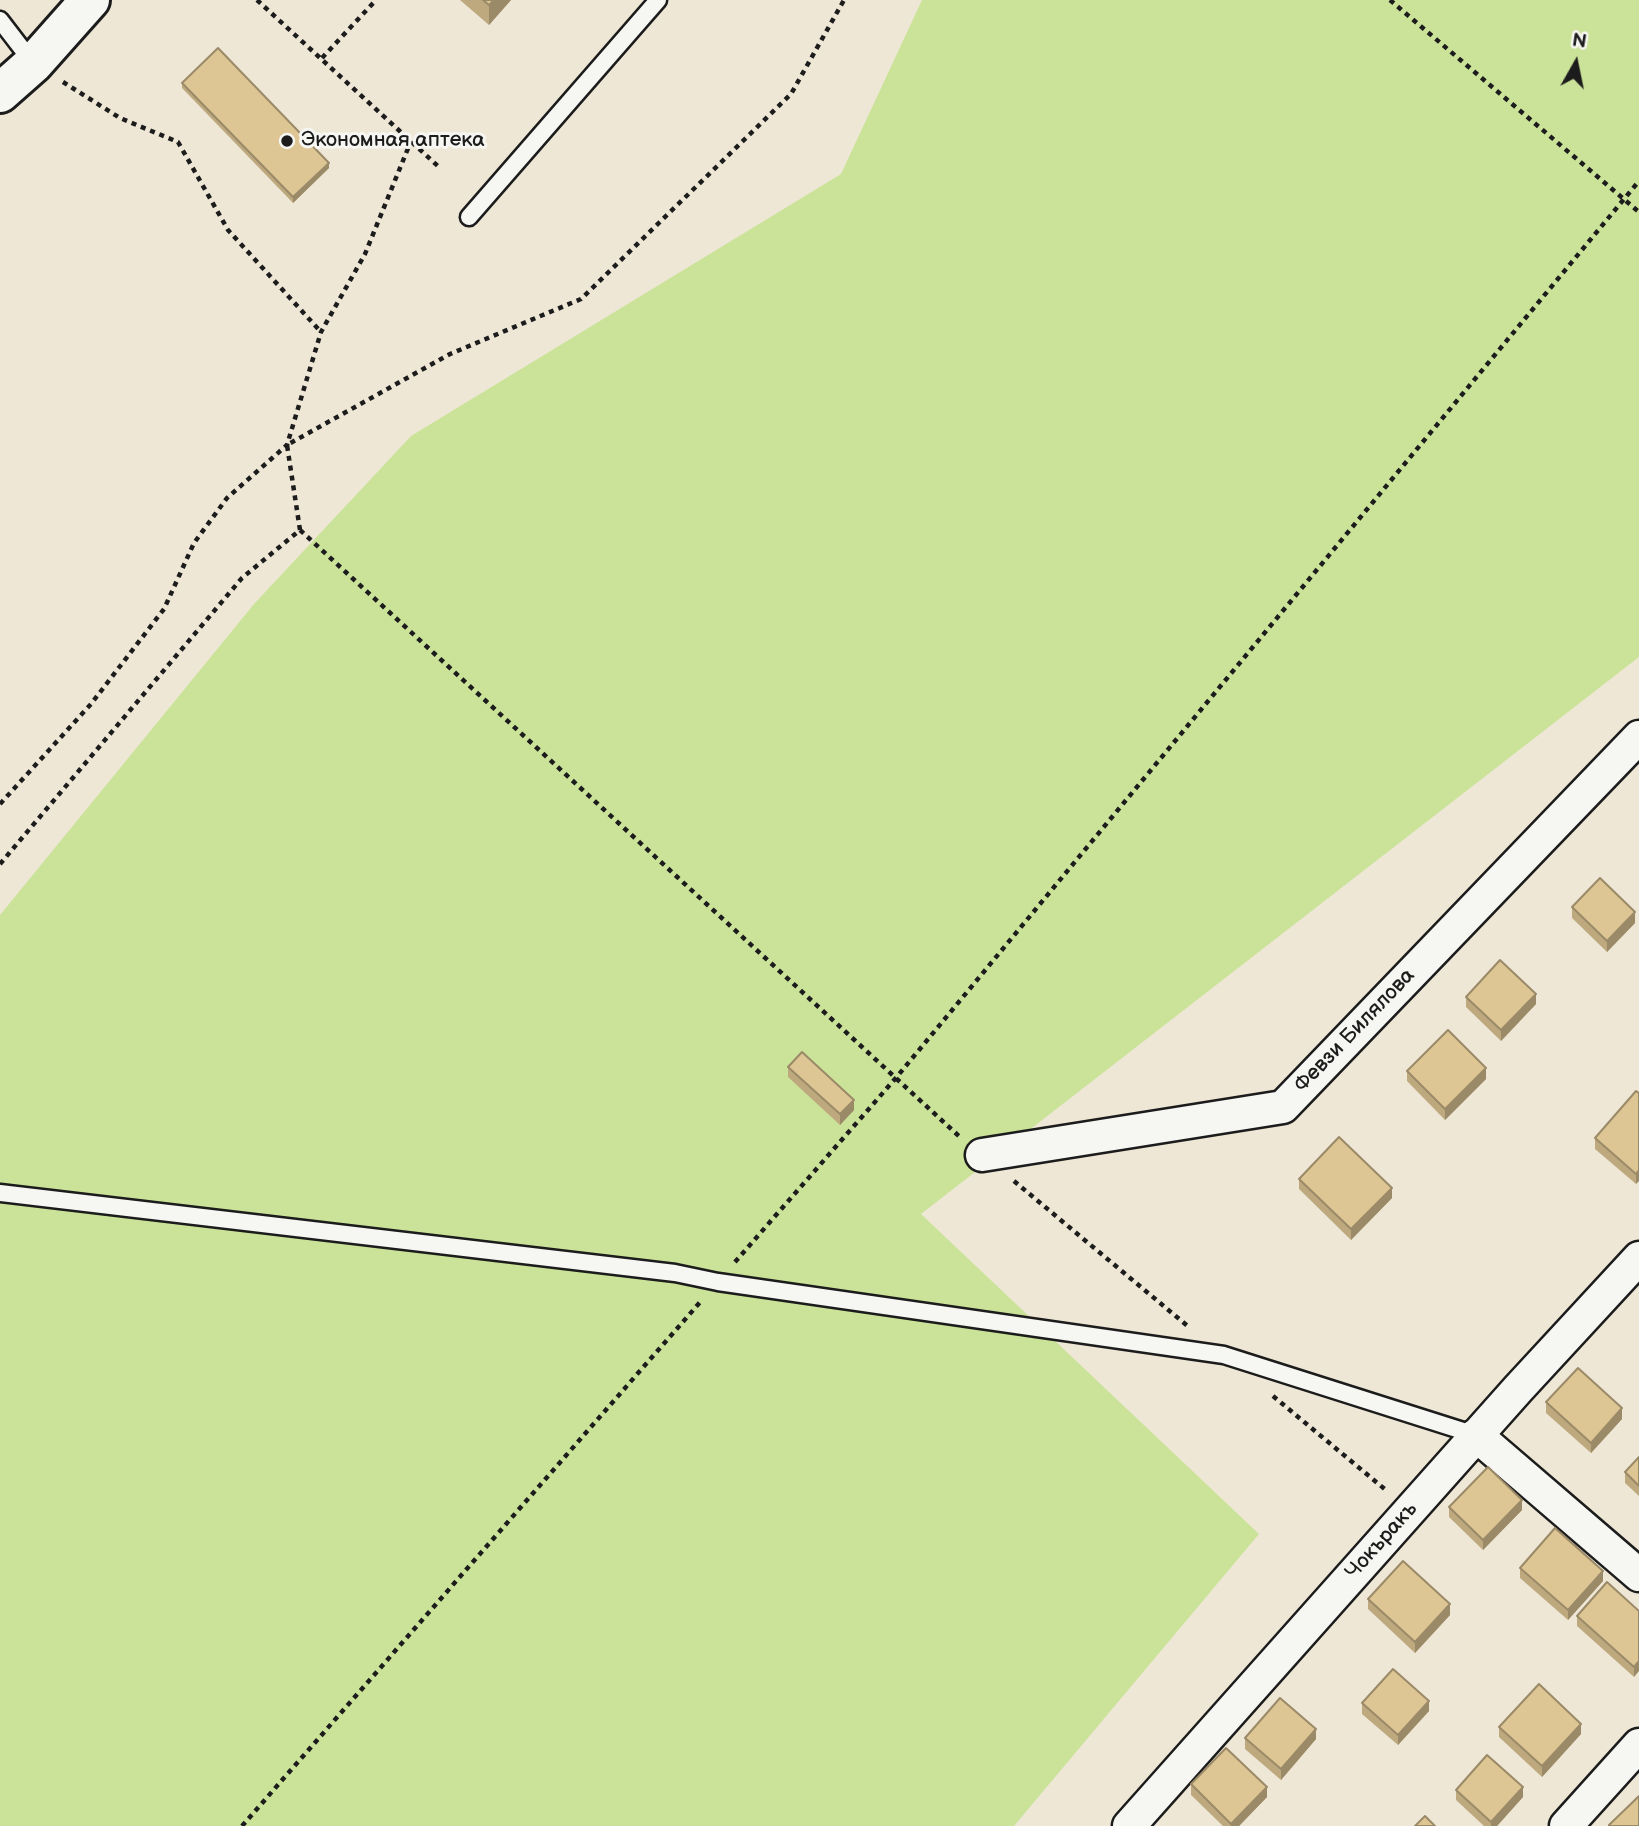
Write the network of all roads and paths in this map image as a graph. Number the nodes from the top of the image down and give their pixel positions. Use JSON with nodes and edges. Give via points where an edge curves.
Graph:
{"nodes":[{"id":1,"x":90,"y":0,"type":"edge"},
{"id":2,"x":257,"y":0,"type":"edge"},
{"id":3,"x":376,"y":0,"type":"edge"},
{"id":4,"x":658,"y":0,"type":"edge"},
{"id":5,"x":844,"y":0,"type":"edge"},
{"id":6,"x":1390,"y":0,"type":"edge"},
{"id":7,"x":0,"y":20,"type":"edge"},
{"id":8,"x":321,"y":58,"type":"junction"},
{"id":9,"x":34,"y":63,"type":"junction"},
{"id":10,"x":0,"y":93,"type":"edge"},
{"id":11,"x":411,"y":141,"type":"junction"},
{"id":12,"x":440,"y":168,"type":"dead end"},
{"id":13,"x":1639,"y":181,"type":"edge"},
{"id":14,"x":1624,"y":199,"type":"junction"},
{"id":15,"x":1639,"y":212,"type":"edge"},
{"id":16,"x":469,"y":217,"type":"dead end"},
{"id":17,"x":321,"y":332,"type":"junction"},
{"id":18,"x":287,"y":446,"type":"junction"},
{"id":19,"x":300,"y":530,"type":"junction"},
{"id":20,"x":1639,"y":737,"type":"edge"},
{"id":21,"x":0,"y":804,"type":"edge"},
{"id":22,"x":0,"y":864,"type":"edge"},
{"id":23,"x":895,"y":1079,"type":"junction"},
{"id":24,"x":982,"y":1155,"type":"junction"},
{"id":25,"x":0,"y":1193,"type":"edge"},
{"id":26,"x":1639,"y":1258,"type":"edge"},
{"id":27,"x":718,"y":1282,"type":"junction"},
{"id":28,"x":1224,"y":1355,"type":"junction"},
{"id":29,"x":1265,"y":1390,"type":"dead end"},
{"id":30,"x":1476,"y":1435,"type":"junction"},
{"id":31,"x":1410,"y":1510,"type":"junction"},
{"id":32,"x":1639,"y":1575,"type":"edge"},
{"id":33,"x":1639,"y":1745,"type":"edge"},
{"id":34,"x":242,"y":1826,"type":"edge"},
{"id":35,"x":1129,"y":1826,"type":"edge"},
{"id":36,"x":1566,"y":1826,"type":"edge"}],
"edges":[{"from":1,"to":9,"type":"main road"},
{"from":2,"to":8,"type":"path"},
{"from":3,"to":8,"type":"path"},
{"from":4,"to":16,"type":"lane"},
{"from":5,"to":18,"type":"path","via":[[791,94],[581,299],[450,354]]},
{"from":6,"to":14,"type":"path"},
{"from":7,"to":9,"type":"lane"},
{"from":8,"to":11,"type":"path"},
{"from":9,"to":10,"type":"main road"},
{"from":9,"to":17,"type":"path","via":[[120,118],[178,142],[228,230]]},
{"from":11,"to":12,"type":"path"},
{"from":11,"to":17,"type":"path","via":[[365,254]]},
{"from":13,"to":14,"type":"path"},
{"from":14,"to":15,"type":"path"},
{"from":14,"to":23,"type":"path"},
{"from":17,"to":18,"type":"path"},
{"from":18,"to":19,"type":"path"},
{"from":18,"to":21,"type":"path","via":[[227,498],[194,543],[164,610],[91,704]]},
{"from":19,"to":22,"type":"path","via":[[242,578]]},
{"from":19,"to":23,"type":"path"},
{"from":20,"to":24,"type":"street","name":"Февзи Билялова","via":[[1283,1107]]},
{"from":23,"to":24,"type":"path"},
{"from":23,"to":27,"type":"path"},
{"from":24,"to":28,"type":"path"},
{"from":25,"to":27,"type":"lane","via":[[675,1273]]},
{"from":26,"to":30,"type":"street","name":"Чокъракъ"},
{"from":27,"to":28,"type":"lane"},
{"from":27,"to":34,"type":"path"},
{"from":28,"to":30,"type":"lane"},
{"from":29,"to":31,"type":"path"},
{"from":30,"to":31,"type":"street","name":"Чокъракъ"},
{"from":30,"to":32,"type":"street"},
{"from":31,"to":35,"type":"street","name":"Чокъракъ"},
{"from":33,"to":36,"type":"street"}]}
